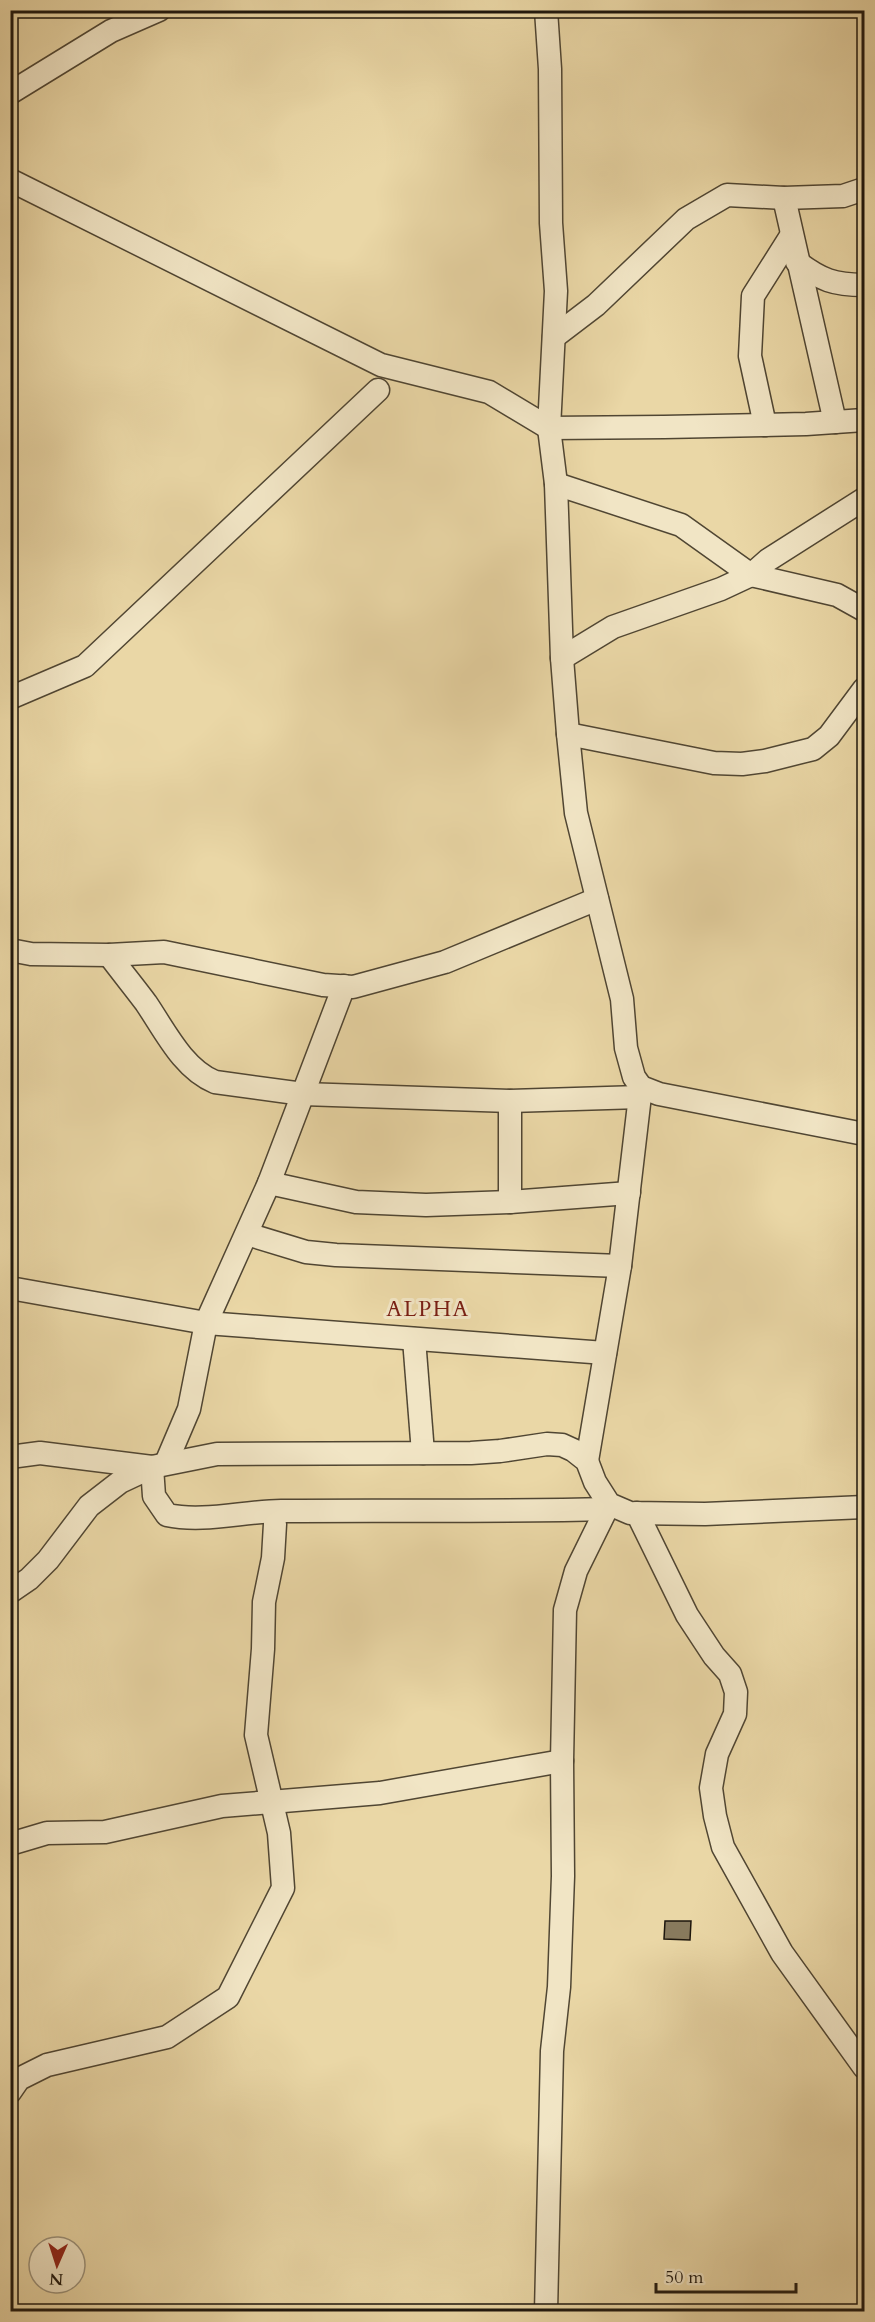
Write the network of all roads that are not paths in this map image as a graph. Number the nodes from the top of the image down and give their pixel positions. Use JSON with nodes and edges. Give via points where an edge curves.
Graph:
{"nodes":[{"id":1,"x":159,"y":10,"type":"edge"},
{"id":2,"x":546,"y":10,"type":"edge"},
{"id":3,"x":10,"y":93,"type":"edge"},
{"id":4,"x":11,"y":179,"type":"edge"},
{"id":5,"x":864,"y":189,"type":"edge"},
{"id":6,"x":784,"y":198,"type":"junction"},
{"id":7,"x":791,"y":236,"type":"junction"},
{"id":8,"x":797,"y":262,"type":"junction"},
{"id":9,"x":864,"y":285,"type":"edge"},
{"id":10,"x":554,"y":337,"type":"junction"},
{"id":11,"x":378,"y":390,"type":"dead end"},
{"id":12,"x":864,"y":420,"type":"edge"},
{"id":13,"x":835,"y":422,"type":"junction"},
{"id":14,"x":765,"y":424,"type":"junction"},
{"id":15,"x":549,"y":428,"type":"junction"},
{"id":16,"x":556,"y":484,"type":"junction"},
{"id":17,"x":864,"y":500,"type":"edge"},
{"id":18,"x":751,"y":575,"type":"junction"},
{"id":19,"x":864,"y":610,"type":"edge"},
{"id":20,"x":562,"y":658,"type":"junction"},
{"id":21,"x":864,"y":689,"type":"edge"},
{"id":22,"x":10,"y":698,"type":"edge"},
{"id":23,"x":567,"y":734,"type":"junction"},
{"id":24,"x":597,"y":898,"type":"junction"},
{"id":25,"x":10,"y":950,"type":"edge"},
{"id":26,"x":109,"y":956,"type":"junction"},
{"id":27,"x":344,"y":986,"type":"junction"},
{"id":28,"x":641,"y":1092,"type":"junction"},
{"id":29,"x":303,"y":1094,"type":"junction"},
{"id":30,"x":510,"y":1101,"type":"junction"},
{"id":31,"x":864,"y":1134,"type":"edge"},
{"id":32,"x":270,"y":1183,"type":"junction"},
{"id":33,"x":629,"y":1193,"type":"junction"},
{"id":34,"x":510,"y":1202,"type":"junction"},
{"id":35,"x":247,"y":1234,"type":"junction"},
{"id":36,"x":620,"y":1266,"type":"junction"},
{"id":37,"x":10,"y":1288,"type":"edge"},
{"id":38,"x":206,"y":1323,"type":"junction"},
{"id":39,"x":414,"y":1338,"type":"junction"},
{"id":40,"x":605,"y":1353,"type":"junction"},
{"id":41,"x":423,"y":1453,"type":"junction"},
{"id":42,"x":10,"y":1457,"type":"edge"},
{"id":43,"x":587,"y":1461,"type":"junction"},
{"id":44,"x":159,"y":1465,"type":"junction"},
{"id":45,"x":608,"y":1506,"type":"junction"},
{"id":46,"x":864,"y":1507,"type":"edge"},
{"id":47,"x":637,"y":1513,"type":"junction"},
{"id":48,"x":275,"y":1524,"type":"dead end"},
{"id":49,"x":10,"y":1592,"type":"edge"},
{"id":50,"x":562,"y":1761,"type":"junction"},
{"id":51,"x":270,"y":1802,"type":"junction"},
{"id":52,"x":10,"y":1844,"type":"edge"},
{"id":53,"x":864,"y":2067,"type":"edge"},
{"id":54,"x":10,"y":2092,"type":"edge"},
{"id":55,"x":546,"y":2312,"type":"edge"}],
"edges":[{"from":1,"to":3,"type":"street","via":[[111,31]]},
{"from":2,"to":10,"type":"street","via":[[556,291]]},
{"from":4,"to":15,"type":"street","via":[[381,365],[489,392]]},
{"from":5,"to":6,"type":"street","via":[[843,196]]},
{"from":6,"to":7,"type":"street"},
{"from":6,"to":10,"type":"street","via":[[727,195],[686,219],[596,305]]},
{"from":7,"to":8,"type":"street"},
{"from":7,"to":14,"type":"street","via":[[753,296],[750,356]]},
{"from":8,"to":9,"type":"street","via":[[819,278]]},
{"from":8,"to":13,"type":"street"},
{"from":10,"to":15,"type":"street"},
{"from":11,"to":22,"type":"street","via":[[85,666]]},
{"from":12,"to":13,"type":"street"},
{"from":13,"to":14,"type":"street"},
{"from":14,"to":15,"type":"street"},
{"from":15,"to":16,"type":"street"},
{"from":16,"to":18,"type":"street","via":[[681,525]]},
{"from":16,"to":20,"type":"street"},
{"from":17,"to":18,"type":"street","via":[[768,560]]},
{"from":18,"to":19,"type":"street","via":[[837,595]]},
{"from":18,"to":20,"type":"street","via":[[613,627]]},
{"from":20,"to":23,"type":"street"},
{"from":21,"to":23,"type":"street","via":[[829,736],[813,749],[765,761],[714,763]]},
{"from":23,"to":24,"type":"street","via":[[576,813]]},
{"from":24,"to":27,"type":"street","via":[[445,962],[384,980]]},
{"from":24,"to":28,"type":"street","via":[[622,999],[626,1048]]},
{"from":25,"to":26,"type":"street"},
{"from":26,"to":27,"type":"street","via":[[164,952]]},
{"from":26,"to":29,"type":"street","via":[[201,1077]]},
{"from":27,"to":29,"type":"street"},
{"from":28,"to":30,"type":"street"},
{"from":28,"to":31,"type":"street"},
{"from":28,"to":33,"type":"street"},
{"from":29,"to":30,"type":"street"},
{"from":29,"to":32,"type":"street"},
{"from":30,"to":34,"type":"street"},
{"from":32,"to":34,"type":"street","via":[[356,1202]]},
{"from":32,"to":35,"type":"street"},
{"from":33,"to":34,"type":"street"},
{"from":33,"to":36,"type":"street"},
{"from":35,"to":36,"type":"street","via":[[306,1252],[336,1255]]},
{"from":35,"to":38,"type":"street"},
{"from":36,"to":40,"type":"street"},
{"from":37,"to":38,"type":"street"},
{"from":38,"to":39,"type":"street"},
{"from":38,"to":44,"type":"street","via":[[189,1409]]},
{"from":39,"to":40,"type":"street"},
{"from":39,"to":41,"type":"street"},
{"from":40,"to":43,"type":"street"},
{"from":41,"to":43,"type":"street","via":[[500,1451],[547,1443],[562,1445]]},
{"from":41,"to":44,"type":"street","via":[[217,1454]]},
{"from":42,"to":44,"type":"street","via":[[40,1453]]},
{"from":43,"to":45,"type":"street"},
{"from":44,"to":45,"type":"street","via":[[154,1496],[167,1515],[185,1519],[255,1511],[543,1511]]},
{"from":44,"to":49,"type":"street","via":[[120,1482],[89,1506],[48,1560]]},
{"from":45,"to":47,"type":"street"},
{"from":45,"to":50,"type":"street","via":[[576,1571],[565,1610]]},
{"from":46,"to":47,"type":"street"},
{"from":47,"to":53,"type":"street","via":[[687,1615],[730,1674],[736,1692],[735,1714],[717,1754],[711,1788],[723,1847],[782,1953]]},
{"from":48,"to":51,"type":"street","via":[[264,1602],[255,1735]]},
{"from":50,"to":51,"type":"street","via":[[380,1793]]},
{"from":50,"to":55,"type":"street","via":[[562,1887],[559,1987],[551,2061]]},
{"from":51,"to":52,"type":"street","via":[[222,1806],[105,1832],[47,1833]]},
{"from":51,"to":54,"type":"street","via":[[279,1833],[283,1888],[228,1997],[167,2037],[47,2064],[20,2079]]}]}
